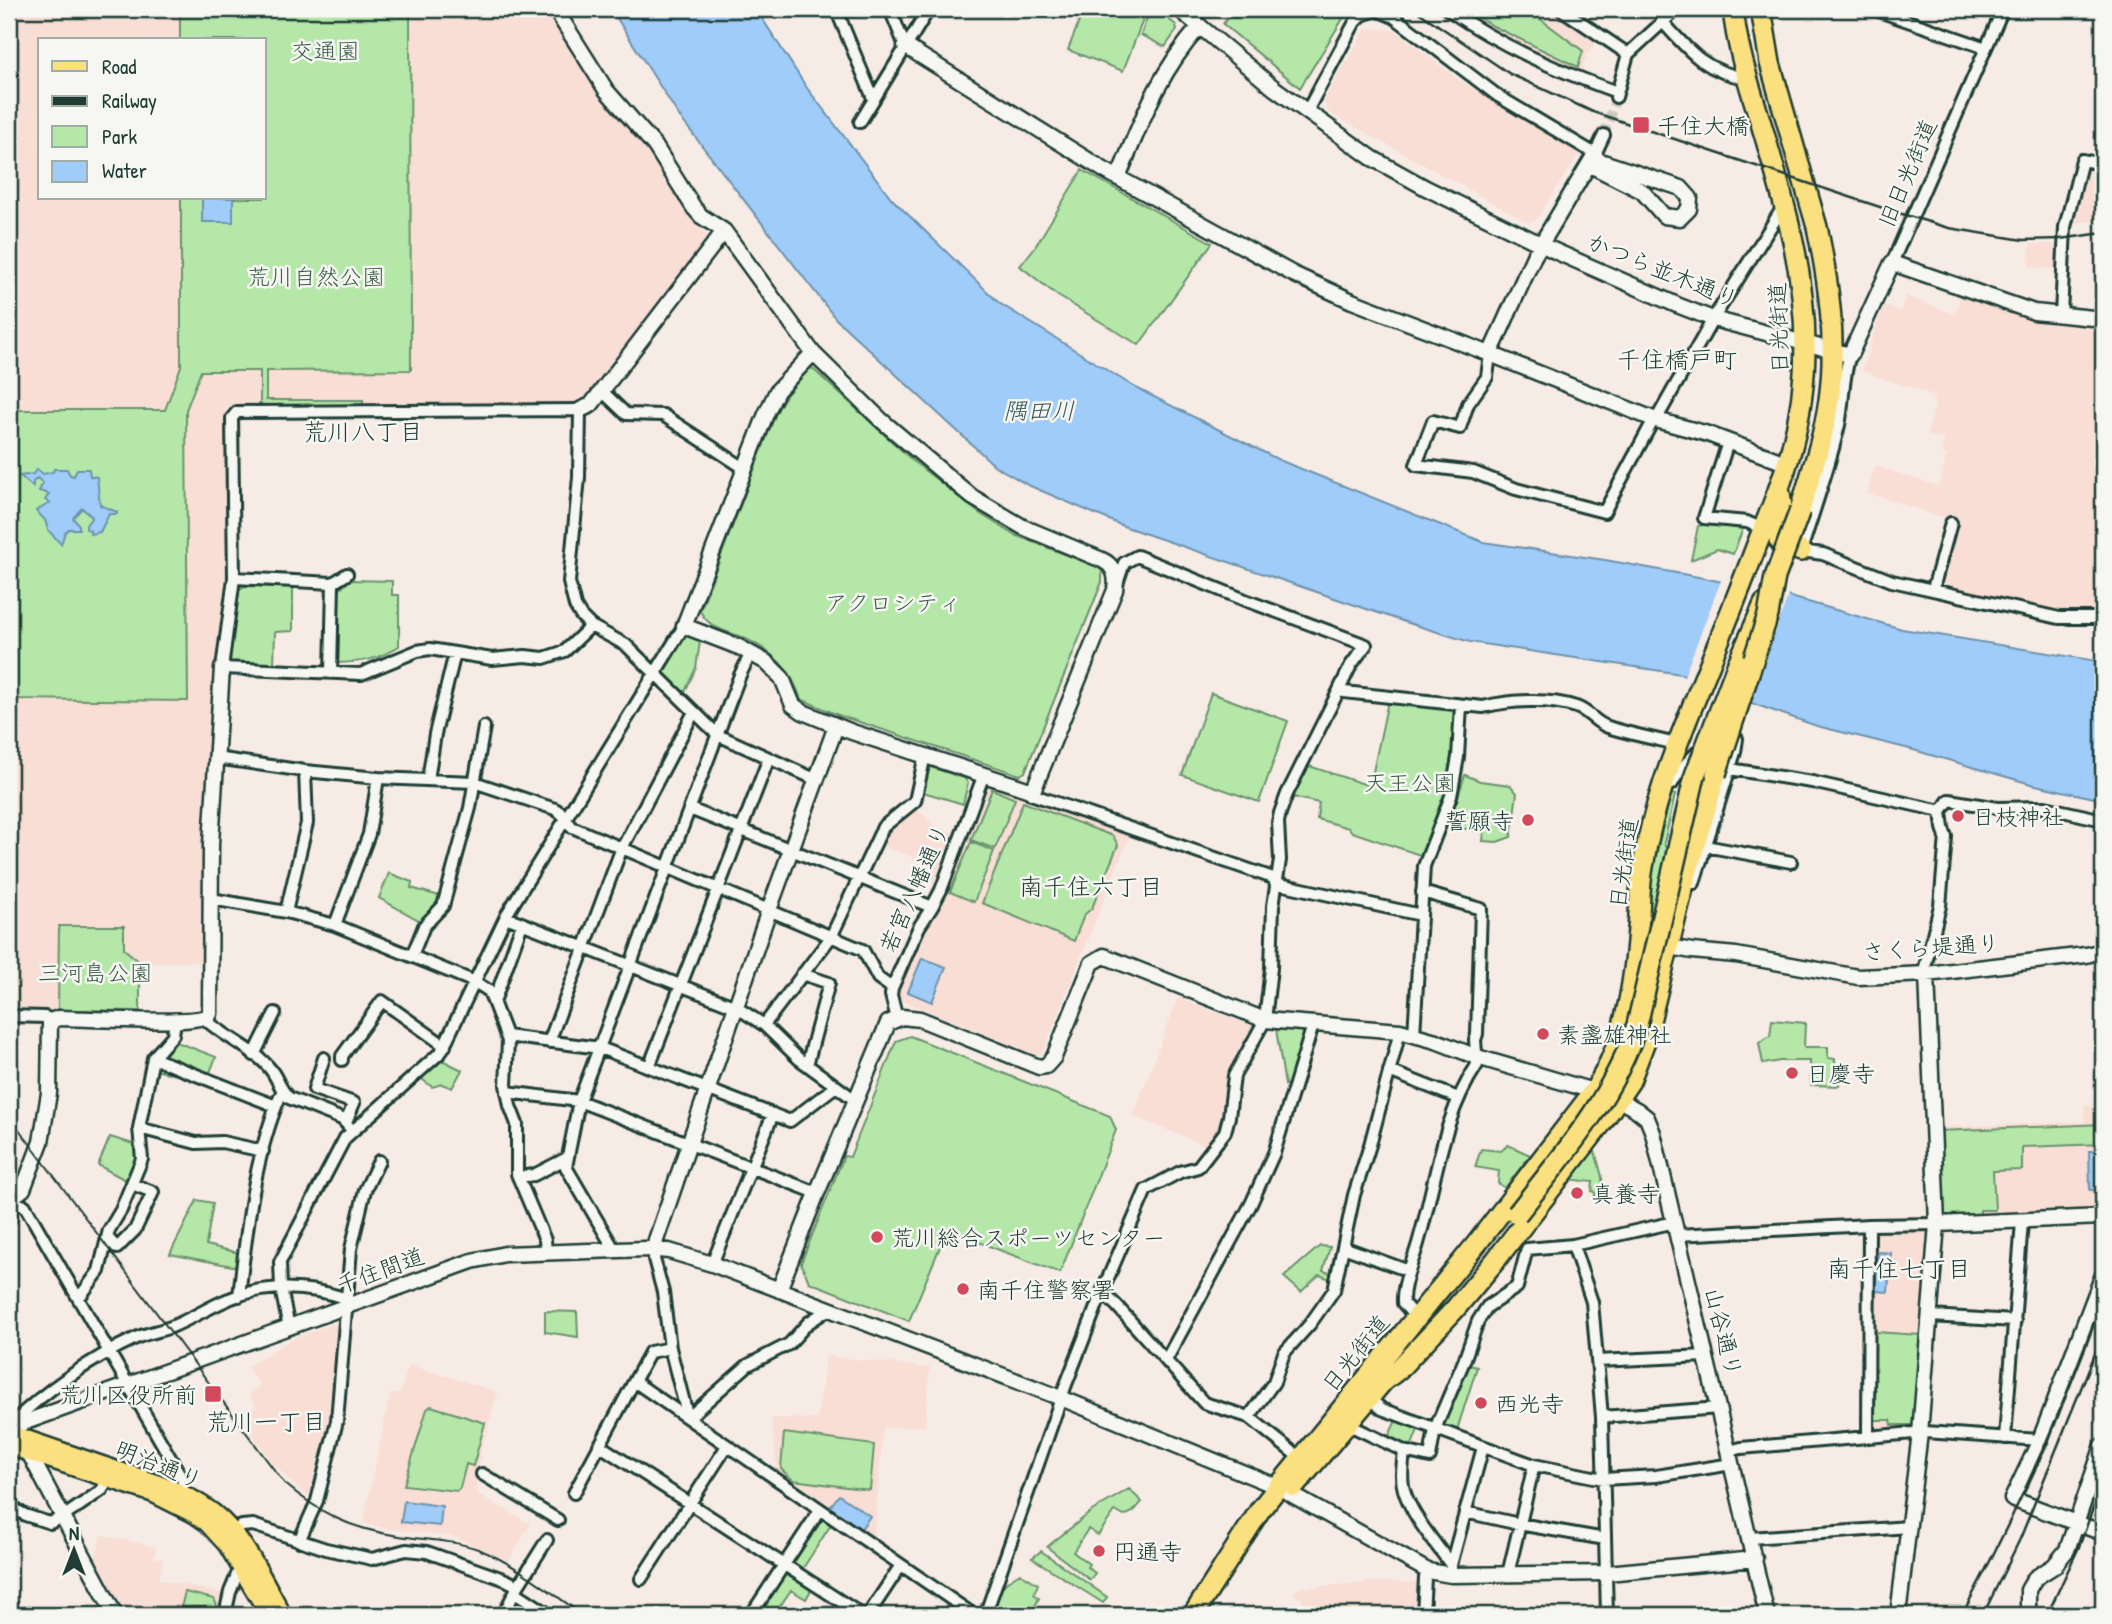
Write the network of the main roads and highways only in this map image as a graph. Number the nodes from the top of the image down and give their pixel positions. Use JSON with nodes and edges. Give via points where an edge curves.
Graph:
{"nodes":[{"id":1,"x":1733,"y":9,"type":"edge"},
{"id":2,"x":1761,"y":9,"type":"edge"},
{"id":3,"x":1780,"y":488,"type":"junction"},
{"id":4,"x":1801,"y":551,"type":"road end"},
{"id":5,"x":1775,"y":577,"type":"junction"},
{"id":6,"x":1382,"y":1382,"type":"junction"},
{"id":7,"x":9,"y":1431,"type":"edge"},
{"id":8,"x":9,"y":1446,"type":"edge"},
{"id":9,"x":1284,"y":1490,"type":"junction"},
{"id":10,"x":269,"y":1615,"type":"edge"},
{"id":11,"x":283,"y":1615,"type":"edge"},
{"id":12,"x":1193,"y":1615,"type":"edge"},
{"id":13,"x":1208,"y":1615,"type":"edge"}],
"edges":[{"from":1,"to":3,"type":"highway","name":"日光街道","via":[[1747,78],[1800,264],[1805,343],[1802,408]]},
{"from":2,"to":5,"type":"highway","name":"日光街道","bridge":true,"via":[[1770,63],[1823,255],[1841,353],[1800,510]]},
{"from":3,"to":4,"type":"highway","via":[[1783,515],[1779,540]]},
{"from":3,"to":9,"type":"highway","name":"日光街道","via":[[1654,813],[1642,869],[1626,1016],[1604,1076],[1478,1242],[1300,1458]]},
{"from":5,"to":6,"type":"highway","name":"日光街道","bridge":true,"via":[[1695,775],[1629,1050],[1601,1104]]},
{"from":5,"to":6,"type":"highway","name":"日光街道","bridge":true,"via":[[1723,771],[1698,830],[1645,1041],[1630,1081],[1455,1309]]},
{"from":6,"to":9,"type":"highway","name":"日光街道"},
{"from":7,"to":11,"type":"main road","name":"明治通り","via":[[182,1493],[208,1509],[246,1550]]},
{"from":8,"to":10,"type":"main road","name":"明治通り","via":[[161,1497],[194,1514],[218,1534]]},
{"from":9,"to":12,"type":"highway","name":"日光街道"},
{"from":9,"to":13,"type":"highway","name":"日光街道"}]}
